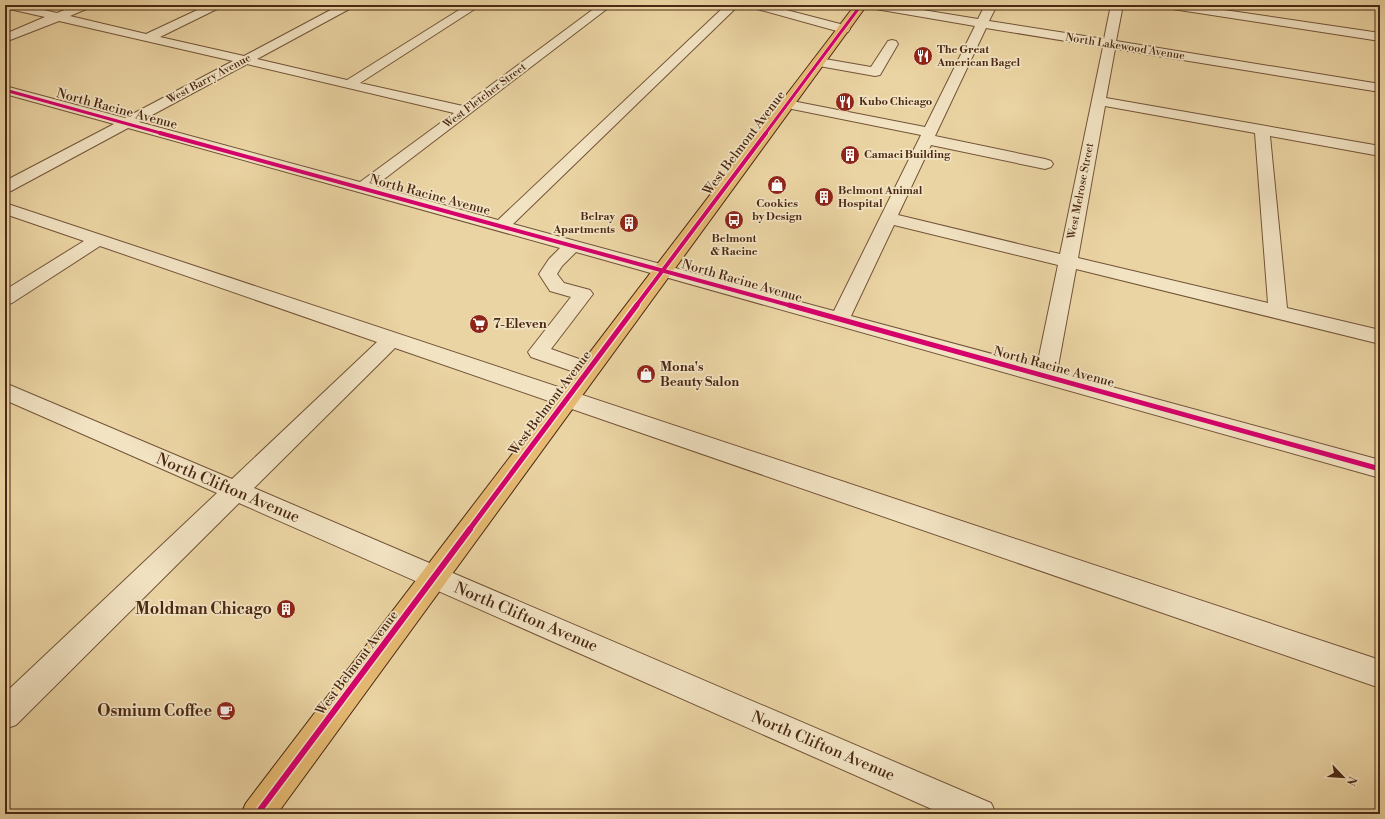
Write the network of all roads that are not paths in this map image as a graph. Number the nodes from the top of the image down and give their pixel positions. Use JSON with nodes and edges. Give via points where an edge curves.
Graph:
{"nodes":[{"id":1,"x":7,"y":5,"type":"edge"},
{"id":2,"x":87,"y":5,"type":"edge"},
{"id":3,"x":217,"y":5,"type":"edge"},
{"id":4,"x":348,"y":5,"type":"edge"},
{"id":5,"x":475,"y":5,"type":"edge"},
{"id":6,"x":606,"y":5,"type":"edge"},
{"id":7,"x":733,"y":5,"type":"edge"},
{"id":8,"x":754,"y":5,"type":"edge"},
{"id":9,"x":861,"y":5,"type":"edge"},
{"id":10,"x":870,"y":5,"type":"edge"},
{"id":11,"x":991,"y":5,"type":"edge"},
{"id":12,"x":1117,"y":5,"type":"edge"},
{"id":13,"x":1166,"y":5,"type":"edge"},
{"id":14,"x":1245,"y":11,"type":"edge"},
{"id":15,"x":58,"y":17,"type":"junction"},
{"id":16,"x":982,"y":23,"type":"junction"},
{"id":17,"x":844,"y":29,"type":"junction"},
{"id":18,"x":1380,"y":37,"type":"edge"},
{"id":19,"x":5,"y":38,"type":"edge"},
{"id":20,"x":147,"y":38,"type":"junction"},
{"id":21,"x":892,"y":44,"type":"dead end"},
{"id":22,"x":1110,"y":44,"type":"junction"},
{"id":23,"x":245,"y":60,"type":"junction"},
{"id":24,"x":819,"y":62,"type":"junction"},
{"id":25,"x":349,"y":84,"type":"junction"},
{"id":26,"x":1380,"y":88,"type":"edge"},
{"id":27,"x":5,"y":90,"type":"edge"},
{"id":28,"x":1099,"y":101,"type":"junction"},
{"id":29,"x":787,"y":104,"type":"junction"},
{"id":30,"x":465,"y":111,"type":"junction"},
{"id":31,"x":126,"y":123,"type":"junction"},
{"id":32,"x":1262,"y":130,"type":"junction"},
{"id":33,"x":928,"y":136,"type":"junction"},
{"id":34,"x":1380,"y":152,"type":"edge"},
{"id":35,"x":1045,"y":164,"type":"dead end"},
{"id":36,"x":5,"y":188,"type":"edge"},
{"id":37,"x":363,"y":188,"type":"junction"},
{"id":38,"x":5,"y":208,"type":"edge"},
{"id":39,"x":888,"y":218,"type":"junction"},
{"id":40,"x":501,"y":226,"type":"junction"},
{"id":41,"x":99,"y":239,"type":"junction"},
{"id":42,"x":573,"y":245,"type":"junction"},
{"id":43,"x":1067,"y":262,"type":"junction"},
{"id":44,"x":664,"y":270,"type":"junction"},
{"id":45,"x":5,"y":299,"type":"edge"},
{"id":46,"x":1278,"y":312,"type":"junction"},
{"id":47,"x":840,"y":319,"type":"junction"},
{"id":48,"x":1380,"y":337,"type":"edge"},
{"id":49,"x":392,"y":338,"type":"junction"},
{"id":50,"x":589,"y":370,"type":"junction"},
{"id":51,"x":1046,"y":376,"type":"junction"},
{"id":52,"x":5,"y":391,"type":"edge"},
{"id":53,"x":568,"y":398,"type":"junction"},
{"id":54,"x":1380,"y":469,"type":"edge"},
{"id":55,"x":235,"y":491,"type":"junction"},
{"id":56,"x":434,"y":577,"type":"junction"},
{"id":57,"x":1380,"y":674,"type":"edge"},
{"id":58,"x":6,"y":711,"type":"edge"},
{"id":59,"x":257,"y":814,"type":"edge"},
{"id":60,"x":980,"y":814,"type":"edge"}],
"edges":[{"from":1,"to":15,"type":"street"},
{"from":2,"to":15,"type":"street"},
{"from":3,"to":20,"type":"street"},
{"from":4,"to":23,"type":"street","name":"West Barry Avenue"},
{"from":5,"to":25,"type":"street"},
{"from":6,"to":30,"type":"street","name":"West Fletcher Street"},
{"from":7,"to":40,"type":"street"},
{"from":8,"to":17,"type":"street"},
{"from":9,"to":17,"type":"main road","name":"West Belmont Avenue"},
{"from":10,"to":16,"type":"street","name":"North Lakewood Avenue"},
{"from":11,"to":16,"type":"street"},
{"from":12,"to":22,"type":"street","name":"West Melrose Street"},
{"from":13,"to":14,"type":"street"},
{"from":14,"to":18,"type":"street"},
{"from":15,"to":19,"type":"street"},
{"from":15,"to":20,"type":"street"},
{"from":16,"to":22,"type":"street","name":"North Lakewood Avenue"},
{"from":16,"to":33,"type":"street"},
{"from":17,"to":24,"type":"main road","name":"West Belmont Avenue"},
{"from":20,"to":23,"type":"street"},
{"from":21,"to":24,"type":"street","via":[[876,72]]},
{"from":22,"to":26,"type":"street","name":"North Lakewood Avenue"},
{"from":22,"to":28,"type":"street","name":"West Melrose Street"},
{"from":23,"to":25,"type":"street"},
{"from":23,"to":31,"type":"street","name":"West Barry Avenue"},
{"from":24,"to":29,"type":"main road","name":"West Belmont Avenue"},
{"from":25,"to":30,"type":"street"},
{"from":27,"to":31,"type":"street","name":"North Racine Avenue"},
{"from":28,"to":32,"type":"street"},
{"from":28,"to":43,"type":"street","name":"West Melrose Street"},
{"from":29,"to":33,"type":"street"},
{"from":29,"to":44,"type":"main road","name":"West Belmont Avenue"},
{"from":30,"to":37,"type":"street","name":"West Fletcher Street"},
{"from":31,"to":36,"type":"street","name":"West Barry Avenue"},
{"from":31,"to":37,"type":"street","name":"North Racine Avenue"},
{"from":32,"to":34,"type":"street"},
{"from":32,"to":46,"type":"street"},
{"from":33,"to":35,"type":"street"},
{"from":33,"to":39,"type":"street"},
{"from":37,"to":40,"type":"street","name":"North Racine Avenue"},
{"from":38,"to":41,"type":"street"},
{"from":39,"to":43,"type":"street"},
{"from":39,"to":47,"type":"street"},
{"from":40,"to":42,"type":"street","name":"North Racine Avenue"},
{"from":41,"to":45,"type":"street"},
{"from":41,"to":49,"type":"street"},
{"from":42,"to":44,"type":"street","name":"North Racine Avenue"},
{"from":42,"to":50,"type":"street","via":[[548,274],[557,286],[583,294],[538,352]]},
{"from":43,"to":46,"type":"street"},
{"from":43,"to":51,"type":"street","name":"West Melrose Street"},
{"from":44,"to":47,"type":"street","name":"North Racine Avenue"},
{"from":44,"to":50,"type":"main road","name":"West Belmont Avenue"},
{"from":46,"to":48,"type":"street"},
{"from":47,"to":51,"type":"street","name":"North Racine Avenue"},
{"from":49,"to":53,"type":"street"},
{"from":49,"to":55,"type":"street"},
{"from":50,"to":53,"type":"main road","name":"West Belmont Avenue"},
{"from":51,"to":54,"type":"street","name":"North Racine Avenue"},
{"from":52,"to":55,"type":"street","name":"North Clifton Avenue"},
{"from":53,"to":56,"type":"main road","name":"West Belmont Avenue"},
{"from":53,"to":57,"type":"street"},
{"from":55,"to":56,"type":"street","name":"North Clifton Avenue"},
{"from":55,"to":58,"type":"street"},
{"from":56,"to":59,"type":"main road","name":"West Belmont Avenue"},
{"from":56,"to":60,"type":"street","name":"North Clifton Avenue"}]}
